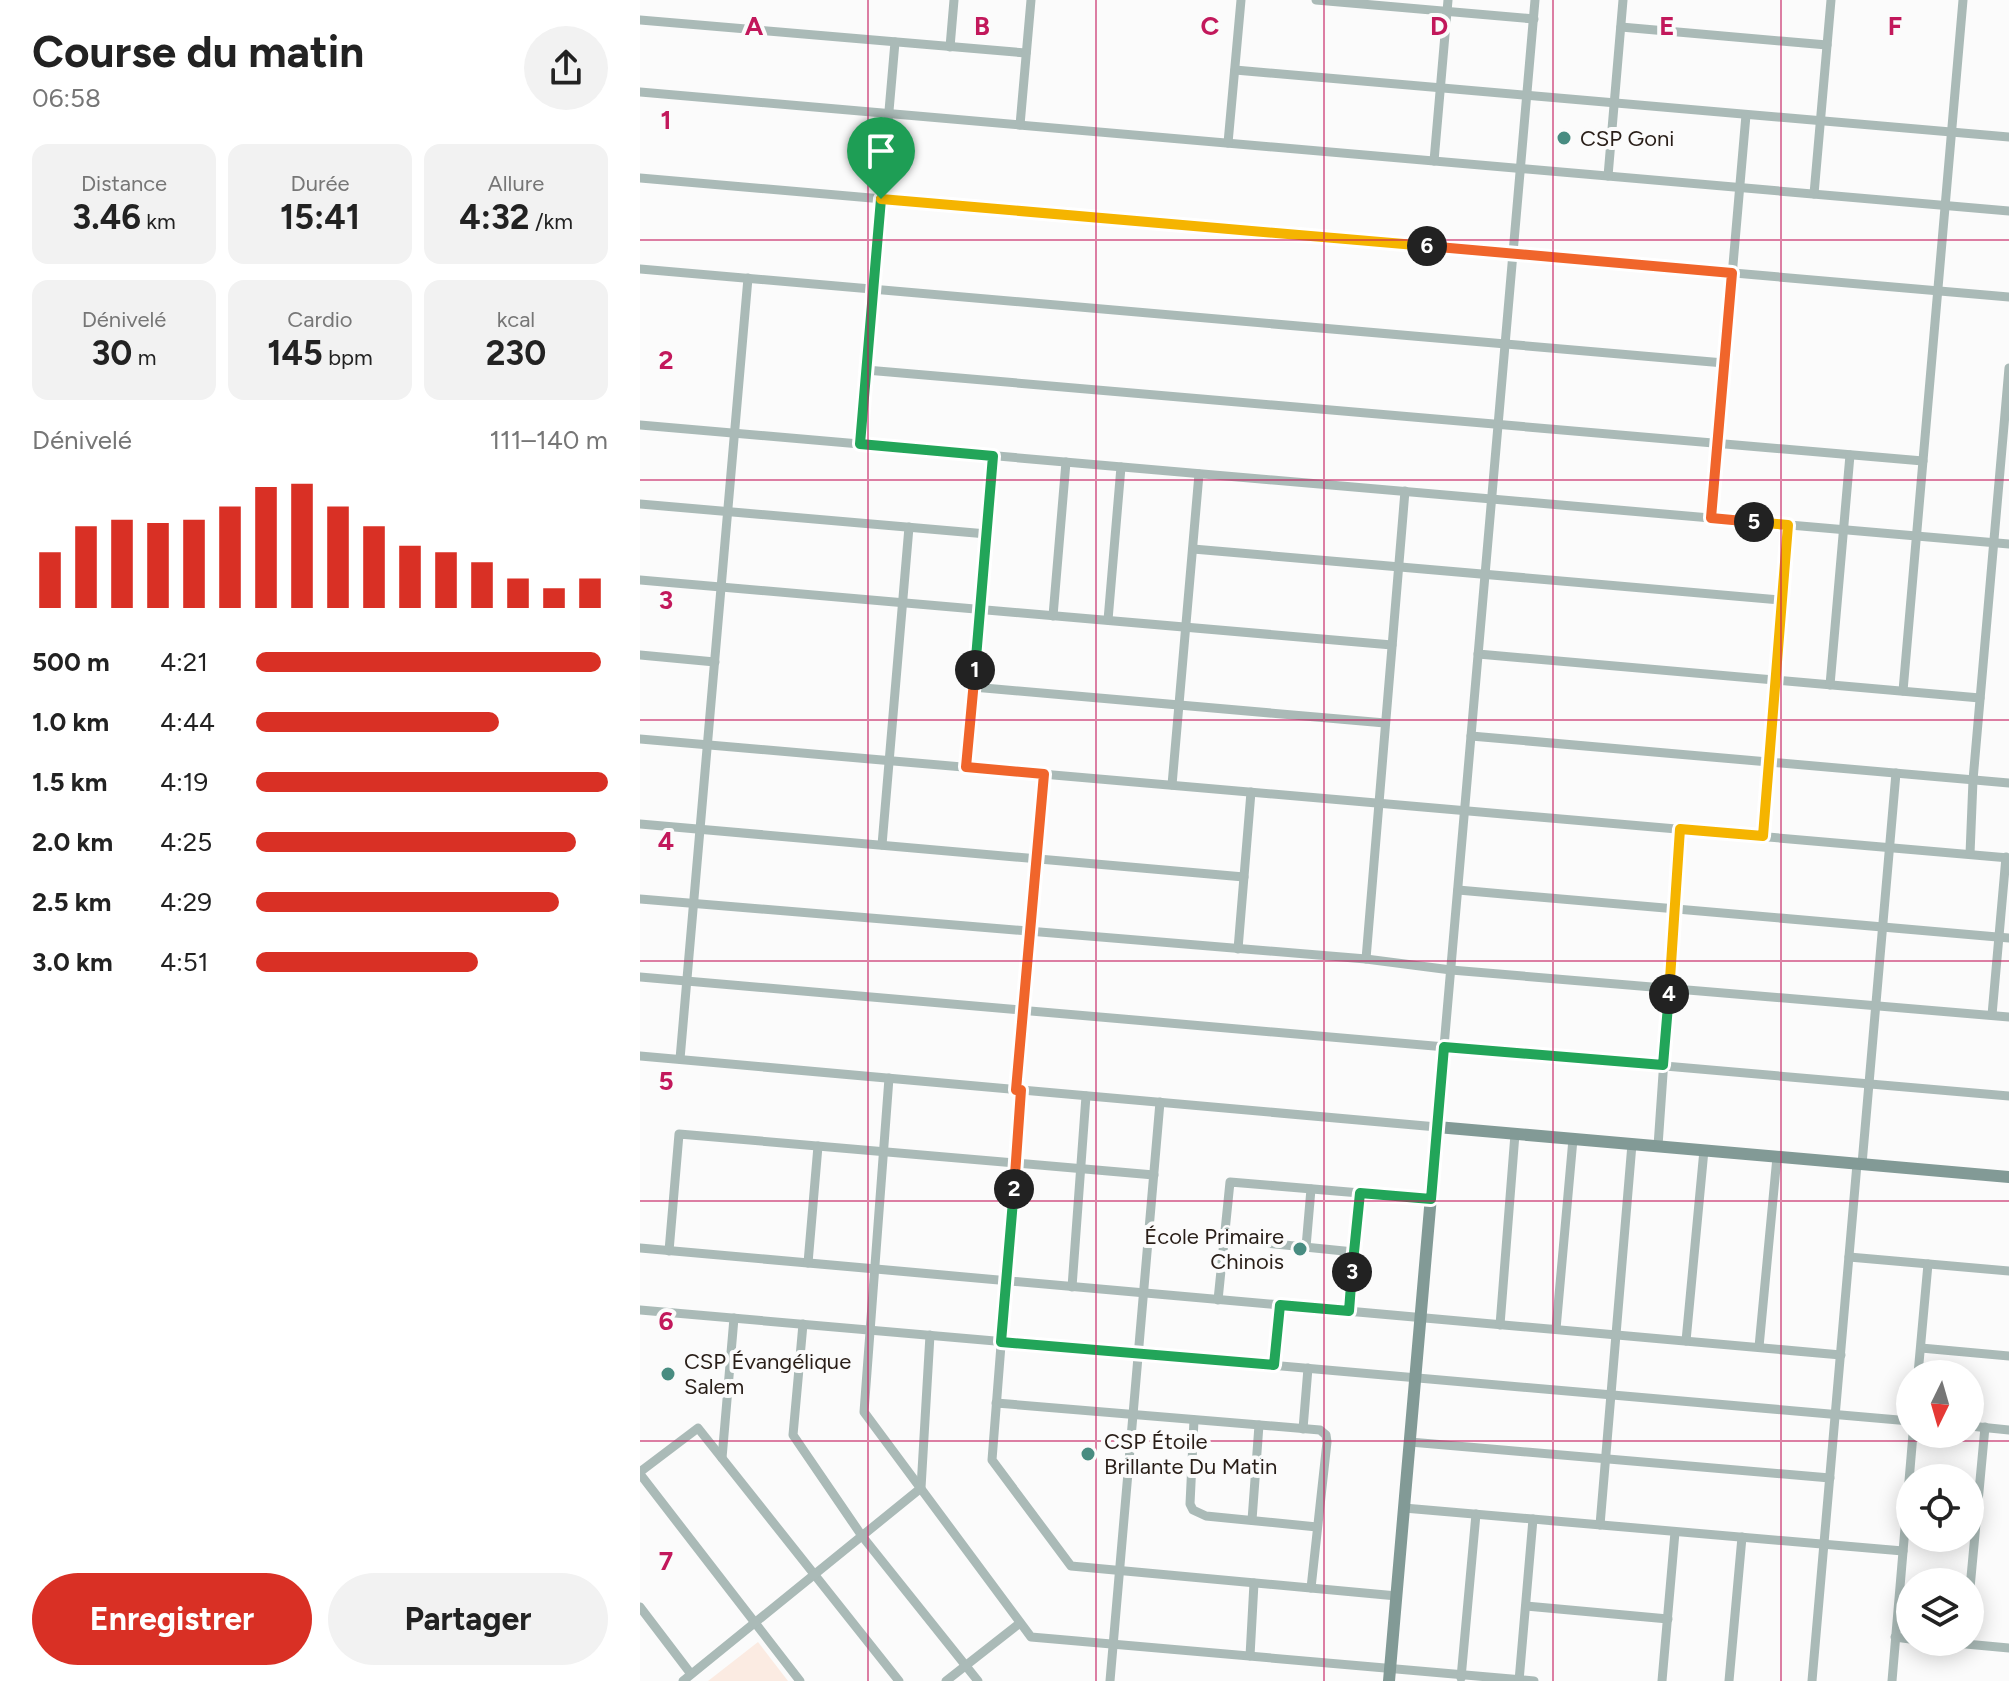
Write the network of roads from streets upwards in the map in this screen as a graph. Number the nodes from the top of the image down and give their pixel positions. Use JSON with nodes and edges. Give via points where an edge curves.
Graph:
{"nodes":[{"id":1,"x":954,"y":0,"type":"edge"},
{"id":2,"x":1031,"y":0,"type":"edge"},
{"id":3,"x":1241,"y":0,"type":"edge"},
{"id":4,"x":1316,"y":0,"type":"edge"},
{"id":5,"x":1448,"y":0,"type":"edge"},
{"id":6,"x":1535,"y":0,"type":"edge"},
{"id":7,"x":1623,"y":0,"type":"edge"},
{"id":8,"x":1831,"y":0,"type":"edge"},
{"id":9,"x":1963,"y":0,"type":"edge"},
{"id":10,"x":1447,"y":11,"type":"junction"},
{"id":11,"x":1534,"y":19,"type":"junction"},
{"id":12,"x":640,"y":20,"type":"edge"},
{"id":13,"x":1621,"y":27,"type":"junction"},
{"id":14,"x":895,"y":42,"type":"junction"},
{"id":15,"x":1827,"y":45,"type":"junction"},
{"id":16,"x":950,"y":47,"type":"junction"},
{"id":17,"x":1026,"y":53,"type":"junction"},
{"id":18,"x":1235,"y":70,"type":"junction"},
{"id":19,"x":1441,"y":88,"type":"junction"},
{"id":20,"x":640,"y":92,"type":"edge"},
{"id":21,"x":1527,"y":96,"type":"junction"},
{"id":22,"x":1615,"y":103,"type":"junction"},
{"id":23,"x":889,"y":114,"type":"junction"},
{"id":24,"x":1746,"y":115,"type":"junction"},
{"id":25,"x":1821,"y":121,"type":"junction"},
{"id":26,"x":1020,"y":125,"type":"junction"},
{"id":27,"x":1952,"y":132,"type":"junction"},
{"id":28,"x":2009,"y":137,"type":"edge"},
{"id":29,"x":1228,"y":143,"type":"junction"},
{"id":30,"x":1434,"y":161,"type":"junction"},
{"id":31,"x":1521,"y":169,"type":"junction"},
{"id":32,"x":1608,"y":176,"type":"junction"},
{"id":33,"x":640,"y":178,"type":"edge"},
{"id":34,"x":1740,"y":188,"type":"junction"},
{"id":35,"x":1814,"y":194,"type":"junction"},
{"id":36,"x":881,"y":199,"type":"junction"},
{"id":37,"x":1945,"y":205,"type":"junction"},
{"id":38,"x":2009,"y":211,"type":"edge"},
{"id":39,"x":1513,"y":254,"type":"junction"},
{"id":40,"x":640,"y":269,"type":"edge"},
{"id":41,"x":1732,"y":273,"type":"junction"},
{"id":42,"x":748,"y":278,"type":"junction"},
{"id":43,"x":873,"y":289,"type":"junction"},
{"id":44,"x":1938,"y":291,"type":"junction"},
{"id":45,"x":2009,"y":297,"type":"edge"},
{"id":46,"x":1505,"y":344,"type":"junction"},
{"id":47,"x":1724,"y":363,"type":"junction"},
{"id":48,"x":2009,"y":368,"type":"edge"},
{"id":49,"x":866,"y":370,"type":"junction"},
{"id":50,"x":1498,"y":424,"type":"junction"},
{"id":51,"x":640,"y":425,"type":"edge"},
{"id":52,"x":735,"y":433,"type":"junction"},
{"id":53,"x":860,"y":444,"type":"junction"},
{"id":54,"x":1717,"y":444,"type":"junction"},
{"id":55,"x":1850,"y":455,"type":"junction"},
{"id":56,"x":993,"y":456,"type":"junction"},
{"id":57,"x":1923,"y":461,"type":"junction"},
{"id":58,"x":1066,"y":462,"type":"junction"},
{"id":59,"x":1121,"y":467,"type":"junction"},
{"id":60,"x":1199,"y":474,"type":"junction"},
{"id":61,"x":1405,"y":491,"type":"junction"},
{"id":62,"x":1492,"y":499,"type":"junction"},
{"id":63,"x":640,"y":504,"type":"edge"},
{"id":64,"x":728,"y":511,"type":"junction"},
{"id":65,"x":1711,"y":518,"type":"junction"},
{"id":66,"x":1788,"y":525,"type":"junction"},
{"id":67,"x":909,"y":527,"type":"junction"},
{"id":68,"x":1843,"y":529,"type":"junction"},
{"id":69,"x":987,"y":534,"type":"junction"},
{"id":70,"x":1917,"y":536,"type":"junction"},
{"id":71,"x":1994,"y":543,"type":"junction"},
{"id":72,"x":2009,"y":544,"type":"edge"},
{"id":73,"x":1193,"y":549,"type":"junction"},
{"id":74,"x":1399,"y":567,"type":"junction"},
{"id":75,"x":1485,"y":574,"type":"junction"},
{"id":76,"x":640,"y":580,"type":"edge"},
{"id":77,"x":721,"y":587,"type":"junction"},
{"id":78,"x":1781,"y":600,"type":"junction"},
{"id":79,"x":903,"y":602,"type":"junction"},
{"id":80,"x":980,"y":609,"type":"junction"},
{"id":81,"x":1053,"y":616,"type":"junction"},
{"id":82,"x":1108,"y":620,"type":"junction"},
{"id":83,"x":1186,"y":627,"type":"junction"},
{"id":84,"x":1392,"y":645,"type":"junction"},
{"id":85,"x":1478,"y":654,"type":"junction"},
{"id":86,"x":640,"y":655,"type":"edge"},
{"id":87,"x":715,"y":662,"type":"junction"},
{"id":88,"x":1774,"y":680,"type":"junction"},
{"id":89,"x":1830,"y":685,"type":"junction"},
{"id":90,"x":973,"y":687,"type":"junction"},
{"id":91,"x":1903,"y":691,"type":"junction"},
{"id":92,"x":1980,"y":698,"type":"junction"},
{"id":93,"x":1179,"y":705,"type":"junction"},
{"id":94,"x":1385,"y":723,"type":"junction"},
{"id":95,"x":1471,"y":736,"type":"junction"},
{"id":96,"x":640,"y":739,"type":"edge"},
{"id":97,"x":708,"y":745,"type":"junction"},
{"id":98,"x":889,"y":761,"type":"junction"},
{"id":99,"x":1768,"y":762,"type":"junction"},
{"id":100,"x":966,"y":767,"type":"junction"},
{"id":101,"x":1896,"y":773,"type":"junction"},
{"id":102,"x":1044,"y":774,"type":"junction"},
{"id":103,"x":1973,"y":780,"type":"junction"},
{"id":104,"x":2009,"y":783,"type":"edge"},
{"id":105,"x":1172,"y":785,"type":"junction"},
{"id":106,"x":1251,"y":792,"type":"junction"},
{"id":107,"x":1378,"y":803,"type":"junction"},
{"id":108,"x":1465,"y":810,"type":"junction"},
{"id":109,"x":640,"y":824,"type":"edge"},
{"id":110,"x":1680,"y":829,"type":"junction"},
{"id":111,"x":700,"y":830,"type":"junction"},
{"id":112,"x":1763,"y":836,"type":"junction"},
{"id":113,"x":882,"y":845,"type":"junction"},
{"id":114,"x":1890,"y":847,"type":"junction"},
{"id":115,"x":1970,"y":854,"type":"junction"},
{"id":116,"x":2008,"y":858,"type":"edge"},
{"id":117,"x":1036,"y":859,"type":"junction"},
{"id":118,"x":1244,"y":877,"type":"junction"},
{"id":119,"x":1458,"y":890,"type":"junction"},
{"id":120,"x":640,"y":899,"type":"edge"},
{"id":121,"x":694,"y":904,"type":"junction"},
{"id":122,"x":1674,"y":909,"type":"junction"},
{"id":123,"x":1883,"y":927,"type":"junction"},
{"id":124,"x":1030,"y":933,"type":"junction"},
{"id":125,"x":2004,"y":937,"type":"edge"},
{"id":126,"x":1238,"y":949,"type":"junction"},
{"id":127,"x":1366,"y":959,"type":"junction"},
{"id":128,"x":1451,"y":970,"type":"junction"},
{"id":129,"x":640,"y":977,"type":"edge"},
{"id":130,"x":687,"y":981,"type":"junction"},
{"id":131,"x":1669,"y":989,"type":"junction"},
{"id":132,"x":1876,"y":1005,"type":"junction"},
{"id":133,"x":1023,"y":1010,"type":"junction"},
{"id":134,"x":1992,"y":1015,"type":"junction"},
{"id":135,"x":2009,"y":1017,"type":"edge"},
{"id":136,"x":1444,"y":1047,"type":"junction"},
{"id":137,"x":640,"y":1056,"type":"edge"},
{"id":138,"x":680,"y":1059,"type":"junction"},
{"id":139,"x":1663,"y":1065,"type":"junction"},
{"id":140,"x":889,"y":1078,"type":"junction"},
{"id":141,"x":1869,"y":1084,"type":"junction"},
{"id":142,"x":1018,"y":1090,"type":"junction"},
{"id":143,"x":1086,"y":1096,"type":"junction"},
{"id":144,"x":2009,"y":1096,"type":"edge"},
{"id":145,"x":1160,"y":1102,"type":"junction"},
{"id":146,"x":1437,"y":1127,"type":"junction"},
{"id":147,"x":1515,"y":1134,"type":"junction"},
{"id":148,"x":1573,"y":1139,"type":"junction"},
{"id":149,"x":1632,"y":1144,"type":"junction"},
{"id":150,"x":818,"y":1146,"type":"junction"},
{"id":151,"x":1658,"y":1146,"type":"junction"},
{"id":152,"x":1704,"y":1150,"type":"junction"},
{"id":153,"x":884,"y":1152,"type":"junction"},
{"id":154,"x":1777,"y":1157,"type":"junction"},
{"id":155,"x":1016,"y":1163,"type":"junction"},
{"id":156,"x":1860,"y":1164,"type":"junction"},
{"id":157,"x":1081,"y":1169,"type":"junction"},
{"id":158,"x":1154,"y":1175,"type":"junction"},
{"id":159,"x":2009,"y":1177,"type":"edge"},
{"id":160,"x":1311,"y":1189,"type":"junction"},
{"id":161,"x":1360,"y":1193,"type":"junction"},
{"id":162,"x":1431,"y":1199,"type":"junction"},
{"id":163,"x":1224,"y":1239,"type":"junction"},
{"id":164,"x":1306,"y":1247,"type":"junction"},
{"id":165,"x":640,"y":1248,"type":"edge"},
{"id":166,"x":669,"y":1251,"type":"junction"},
{"id":167,"x":1354,"y":1252,"type":"junction"},
{"id":168,"x":1849,"y":1257,"type":"junction"},
{"id":169,"x":808,"y":1263,"type":"junction"},
{"id":170,"x":1928,"y":1264,"type":"junction"},
{"id":171,"x":875,"y":1269,"type":"junction"},
{"id":172,"x":2009,"y":1271,"type":"edge"},
{"id":173,"x":1006,"y":1281,"type":"junction"},
{"id":174,"x":1072,"y":1287,"type":"junction"},
{"id":175,"x":1144,"y":1293,"type":"junction"},
{"id":176,"x":1218,"y":1300,"type":"junction"},
{"id":177,"x":1280,"y":1305,"type":"junction"},
{"id":178,"x":640,"y":1310,"type":"edge"},
{"id":179,"x":1349,"y":1311,"type":"junction"},
{"id":180,"x":734,"y":1318,"type":"junction"},
{"id":181,"x":1421,"y":1318,"type":"junction"},
{"id":182,"x":803,"y":1324,"type":"junction"},
{"id":183,"x":1500,"y":1325,"type":"junction"},
{"id":184,"x":1556,"y":1329,"type":"junction"},
{"id":185,"x":870,"y":1330,"type":"junction"},
{"id":186,"x":930,"y":1335,"type":"junction"},
{"id":187,"x":1616,"y":1335,"type":"junction"},
{"id":188,"x":1686,"y":1341,"type":"junction"},
{"id":189,"x":1001,"y":1342,"type":"junction"},
{"id":190,"x":1759,"y":1347,"type":"junction"},
{"id":191,"x":1921,"y":1348,"type":"junction"},
{"id":192,"x":1139,"y":1354,"type":"junction"},
{"id":193,"x":1841,"y":1355,"type":"junction"},
{"id":194,"x":2009,"y":1356,"type":"edge"},
{"id":195,"x":1920,"y":1360,"type":"edge"},
{"id":196,"x":1274,"y":1365,"type":"junction"},
{"id":197,"x":1308,"y":1368,"type":"junction"},
{"id":198,"x":1416,"y":1378,"type":"junction"},
{"id":199,"x":1611,"y":1395,"type":"junction"},
{"id":200,"x":996,"y":1403,"type":"junction"},
{"id":201,"x":1835,"y":1414,"type":"junction"},
{"id":202,"x":1134,"y":1415,"type":"junction"},
{"id":203,"x":1194,"y":1420,"type":"junction"},
{"id":204,"x":1896,"y":1420,"type":"edge"},
{"id":205,"x":1259,"y":1425,"type":"junction"},
{"id":206,"x":1985,"y":1427,"type":"joint"},
{"id":207,"x":1303,"y":1429,"type":"junction"},
{"id":208,"x":2009,"y":1430,"type":"edge"},
{"id":209,"x":1410,"y":1442,"type":"junction"},
{"id":210,"x":722,"y":1458,"type":"junction"},
{"id":211,"x":1606,"y":1459,"type":"junction"},
{"id":212,"x":640,"y":1473,"type":"edge"},
{"id":213,"x":1830,"y":1478,"type":"junction"},
{"id":214,"x":921,"y":1488,"type":"junction"},
{"id":215,"x":1404,"y":1508,"type":"junction"},
{"id":216,"x":1476,"y":1514,"type":"junction"},
{"id":217,"x":1533,"y":1519,"type":"junction"},
{"id":218,"x":1252,"y":1520,"type":"junction"},
{"id":219,"x":1600,"y":1525,"type":"junction"},
{"id":220,"x":1317,"y":1527,"type":"junction"},
{"id":221,"x":1675,"y":1532,"type":"junction"},
{"id":222,"x":862,"y":1536,"type":"junction"},
{"id":223,"x":1742,"y":1537,"type":"junction"},
{"id":224,"x":1824,"y":1545,"type":"junction"},
{"id":225,"x":1896,"y":1550,"type":"edge"},
{"id":226,"x":1903,"y":1552,"type":"edge"},
{"id":227,"x":1972,"y":1568,"type":"edge"},
{"id":228,"x":1120,"y":1570,"type":"junction"},
{"id":229,"x":814,"y":1575,"type":"junction"},
{"id":230,"x":1254,"y":1583,"type":"junction"},
{"id":231,"x":1311,"y":1588,"type":"junction"},
{"id":232,"x":1397,"y":1596,"type":"junction"},
{"id":233,"x":1526,"y":1606,"type":"junction"},
{"id":234,"x":641,"y":1611,"type":"edge"},
{"id":235,"x":1668,"y":1619,"type":"junction"},
{"id":236,"x":755,"y":1623,"type":"junction"},
{"id":237,"x":1020,"y":1623,"type":"junction"},
{"id":238,"x":1895,"y":1637,"type":"joint"},
{"id":239,"x":1114,"y":1645,"type":"junction"},
{"id":240,"x":1984,"y":1645,"type":"edge"},
{"id":241,"x":2009,"y":1648,"type":"edge"},
{"id":242,"x":1250,"y":1656,"type":"junction"},
{"id":243,"x":965,"y":1666,"type":"junction"},
{"id":244,"x":1390,"y":1675,"type":"edge"},
{"id":245,"x":687,"y":1678,"type":"edge"},
{"id":246,"x":1461,"y":1678,"type":"edge"},
{"id":247,"x":1519,"y":1680,"type":"edge"},
{"id":248,"x":800,"y":1681,"type":"edge"},
{"id":249,"x":899,"y":1681,"type":"edge"},
{"id":250,"x":946,"y":1681,"type":"edge"},
{"id":251,"x":978,"y":1681,"type":"edge"},
{"id":252,"x":1110,"y":1681,"type":"edge"},
{"id":253,"x":1534,"y":1681,"type":"edge"},
{"id":254,"x":1662,"y":1681,"type":"edge"},
{"id":255,"x":1729,"y":1681,"type":"edge"},
{"id":256,"x":1812,"y":1681,"type":"edge"},
{"id":257,"x":1892,"y":1681,"type":"edge"}],
"edges":[{"from":1,"to":16,"type":"street"},
{"from":2,"to":17,"type":"street"},
{"from":3,"to":18,"type":"street"},
{"from":4,"to":10,"type":"street"},
{"from":5,"to":10,"type":"street"},
{"from":6,"to":11,"type":"street"},
{"from":7,"to":13,"type":"street"},
{"from":8,"to":15,"type":"street"},
{"from":9,"to":27,"type":"street"},
{"from":10,"to":11,"type":"street"},
{"from":10,"to":19,"type":"street"},
{"from":11,"to":21,"type":"street"},
{"from":12,"to":14,"type":"street"},
{"from":13,"to":15,"type":"street"},
{"from":13,"to":22,"type":"street"},
{"from":14,"to":16,"type":"street"},
{"from":14,"to":23,"type":"street"},
{"from":15,"to":25,"type":"street"},
{"from":16,"to":17,"type":"street"},
{"from":17,"to":26,"type":"street"},
{"from":18,"to":19,"type":"street"},
{"from":18,"to":29,"type":"street"},
{"from":19,"to":21,"type":"street"},
{"from":19,"to":30,"type":"street"},
{"from":20,"to":23,"type":"street"},
{"from":21,"to":22,"type":"street"},
{"from":21,"to":31,"type":"street"},
{"from":22,"to":24,"type":"street"},
{"from":22,"to":32,"type":"street"},
{"from":23,"to":26,"type":"street"},
{"from":23,"to":36,"type":"street"},
{"from":24,"to":25,"type":"street"},
{"from":24,"to":34,"type":"street"},
{"from":25,"to":27,"type":"street"},
{"from":25,"to":35,"type":"street"},
{"from":26,"to":29,"type":"street"},
{"from":27,"to":28,"type":"street"},
{"from":27,"to":37,"type":"street"},
{"from":29,"to":30,"type":"street"},
{"from":30,"to":31,"type":"street"},
{"from":31,"to":32,"type":"street"},
{"from":31,"to":39,"type":"street"},
{"from":32,"to":34,"type":"street"},
{"from":33,"to":36,"type":"street"},
{"from":34,"to":35,"type":"street"},
{"from":34,"to":41,"type":"street"},
{"from":35,"to":37,"type":"street"},
{"from":36,"to":39,"type":"street"},
{"from":36,"to":43,"type":"street"},
{"from":37,"to":38,"type":"street"},
{"from":37,"to":44,"type":"street"},
{"from":39,"to":41,"type":"street"},
{"from":39,"to":46,"type":"street"},
{"from":40,"to":42,"type":"street"},
{"from":41,"to":44,"type":"street"},
{"from":41,"to":47,"type":"street"},
{"from":42,"to":43,"type":"street"},
{"from":42,"to":52,"type":"street"},
{"from":43,"to":46,"type":"street"},
{"from":43,"to":49,"type":"street"},
{"from":44,"to":45,"type":"street"},
{"from":44,"to":57,"type":"street"},
{"from":46,"to":47,"type":"street"},
{"from":46,"to":50,"type":"street"},
{"from":47,"to":54,"type":"street"},
{"from":48,"to":71,"type":"street"},
{"from":49,"to":50,"type":"street"},
{"from":49,"to":53,"type":"street"},
{"from":50,"to":54,"type":"street"},
{"from":50,"to":62,"type":"street"},
{"from":51,"to":52,"type":"street"},
{"from":52,"to":53,"type":"street"},
{"from":52,"to":64,"type":"street"},
{"from":53,"to":56,"type":"street"},
{"from":54,"to":55,"type":"street"},
{"from":54,"to":65,"type":"street"},
{"from":55,"to":57,"type":"street"},
{"from":55,"to":68,"type":"street"},
{"from":56,"to":58,"type":"street"},
{"from":56,"to":69,"type":"street"},
{"from":57,"to":70,"type":"street"},
{"from":58,"to":59,"type":"street"},
{"from":58,"to":81,"type":"street"},
{"from":59,"to":60,"type":"street"},
{"from":59,"to":82,"type":"street"},
{"from":60,"to":61,"type":"street"},
{"from":60,"to":73,"type":"street"},
{"from":61,"to":62,"type":"street"},
{"from":61,"to":74,"type":"street"},
{"from":62,"to":65,"type":"street"},
{"from":62,"to":75,"type":"street"},
{"from":63,"to":64,"type":"street"},
{"from":64,"to":67,"type":"street"},
{"from":64,"to":77,"type":"street"},
{"from":65,"to":66,"type":"street"},
{"from":66,"to":68,"type":"street"},
{"from":66,"to":78,"type":"street"},
{"from":67,"to":69,"type":"street"},
{"from":67,"to":79,"type":"street"},
{"from":68,"to":70,"type":"street"},
{"from":68,"to":89,"type":"street"},
{"from":69,"to":80,"type":"street"},
{"from":70,"to":71,"type":"street"},
{"from":70,"to":91,"type":"street"},
{"from":71,"to":72,"type":"street"},
{"from":71,"to":92,"type":"street"},
{"from":73,"to":74,"type":"street"},
{"from":73,"to":83,"type":"street"},
{"from":74,"to":75,"type":"street"},
{"from":74,"to":84,"type":"street"},
{"from":75,"to":78,"type":"street"},
{"from":75,"to":85,"type":"street"},
{"from":76,"to":77,"type":"street"},
{"from":77,"to":79,"type":"street"},
{"from":77,"to":87,"type":"street"},
{"from":78,"to":88,"type":"street"},
{"from":79,"to":80,"type":"street"},
{"from":79,"to":98,"type":"street"},
{"from":80,"to":81,"type":"street"},
{"from":80,"to":90,"type":"street"},
{"from":81,"to":82,"type":"street"},
{"from":82,"to":83,"type":"street"},
{"from":83,"to":84,"type":"street"},
{"from":83,"to":93,"type":"street"},
{"from":84,"to":94,"type":"street"},
{"from":85,"to":88,"type":"street"},
{"from":85,"to":95,"type":"street"},
{"from":86,"to":87,"type":"street"},
{"from":87,"to":97,"type":"street"},
{"from":88,"to":89,"type":"street"},
{"from":88,"to":99,"type":"street"},
{"from":89,"to":91,"type":"street"},
{"from":90,"to":93,"type":"street"},
{"from":90,"to":100,"type":"street"},
{"from":91,"to":92,"type":"street"},
{"from":92,"to":103,"type":"street"},
{"from":93,"to":94,"type":"street"},
{"from":93,"to":105,"type":"street"},
{"from":94,"to":107,"type":"street"},
{"from":95,"to":99,"type":"street"},
{"from":95,"to":108,"type":"street"},
{"from":96,"to":97,"type":"street"},
{"from":97,"to":98,"type":"street"},
{"from":97,"to":111,"type":"street"},
{"from":98,"to":100,"type":"street"},
{"from":98,"to":113,"type":"street"},
{"from":99,"to":101,"type":"street"},
{"from":99,"to":112,"type":"street"},
{"from":100,"to":102,"type":"street"},
{"from":101,"to":103,"type":"street"},
{"from":101,"to":114,"type":"street"},
{"from":102,"to":105,"type":"street"},
{"from":102,"to":117,"type":"street"},
{"from":103,"to":104,"type":"street"},
{"from":103,"to":115,"type":"street"},
{"from":105,"to":106,"type":"street"},
{"from":106,"to":107,"type":"street"},
{"from":106,"to":118,"type":"street"},
{"from":107,"to":108,"type":"street"},
{"from":107,"to":127,"type":"street"},
{"from":108,"to":110,"type":"street"},
{"from":108,"to":119,"type":"street"},
{"from":109,"to":111,"type":"street"},
{"from":110,"to":112,"type":"street"},
{"from":110,"to":122,"type":"street"},
{"from":111,"to":113,"type":"street"},
{"from":111,"to":121,"type":"street"},
{"from":112,"to":114,"type":"street"},
{"from":113,"to":117,"type":"street"},
{"from":114,"to":115,"type":"street"},
{"from":114,"to":123,"type":"street"},
{"from":115,"to":116,"type":"street"},
{"from":116,"to":125,"type":"street"},
{"from":117,"to":118,"type":"street"},
{"from":117,"to":124,"type":"street"},
{"from":118,"to":126,"type":"street"},
{"from":119,"to":122,"type":"street"},
{"from":119,"to":128,"type":"street"},
{"from":120,"to":121,"type":"street"},
{"from":121,"to":124,"type":"street"},
{"from":121,"to":130,"type":"street"},
{"from":122,"to":123,"type":"street"},
{"from":122,"to":131,"type":"street"},
{"from":123,"to":125,"type":"street"},
{"from":123,"to":132,"type":"street"},
{"from":124,"to":126,"type":"street"},
{"from":124,"to":133,"type":"street"},
{"from":125,"to":134,"type":"street"},
{"from":126,"to":127,"type":"street"},
{"from":127,"to":128,"type":"street"},
{"from":128,"to":131,"type":"street"},
{"from":128,"to":136,"type":"street"},
{"from":129,"to":130,"type":"street"},
{"from":130,"to":133,"type":"street"},
{"from":130,"to":138,"type":"street"},
{"from":131,"to":132,"type":"street"},
{"from":131,"to":139,"type":"street"},
{"from":132,"to":134,"type":"street"},
{"from":132,"to":141,"type":"street"},
{"from":133,"to":136,"type":"street"},
{"from":133,"to":142,"type":"street"},
{"from":134,"to":135,"type":"street"},
{"from":136,"to":139,"type":"street"},
{"from":136,"to":146,"type":"street"},
{"from":137,"to":138,"type":"street"},
{"from":138,"to":140,"type":"street"},
{"from":139,"to":141,"type":"street"},
{"from":139,"to":151,"type":"street"},
{"from":140,"to":142,"type":"street"},
{"from":140,"to":153,"type":"street"},
{"from":141,"to":144,"type":"street"},
{"from":141,"to":156,"type":"street"},
{"from":142,"to":143,"type":"street"},
{"from":142,"to":155,"type":"street"},
{"from":143,"to":145,"type":"street"},
{"from":143,"to":157,"type":"street"},
{"from":145,"to":146,"type":"street"},
{"from":145,"to":158,"type":"street"},
{"from":146,"to":147,"type":"street"},
{"from":146,"to":162,"type":"street"},
{"from":147,"to":148,"type":"street"},
{"from":147,"to":183,"type":"street"},
{"from":148,"to":149,"type":"street"},
{"from":148,"to":184,"type":"street"},
{"from":149,"to":151,"type":"street"},
{"from":149,"to":187,"type":"street"},
{"from":150,"to":153,"type":"street"},
{"from":150,"to":166,"type":"street","via":[[679,1134]]},
{"from":150,"to":169,"type":"street"},
{"from":151,"to":152,"type":"street"},
{"from":152,"to":154,"type":"street"},
{"from":152,"to":188,"type":"street"},
{"from":153,"to":155,"type":"street"},
{"from":153,"to":171,"type":"street"},
{"from":154,"to":156,"type":"street"},
{"from":154,"to":190,"type":"street"},
{"from":155,"to":157,"type":"street"},
{"from":155,"to":173,"type":"street"},
{"from":156,"to":159,"type":"street"},
{"from":156,"to":168,"type":"street"},
{"from":157,"to":158,"type":"street"},
{"from":157,"to":174,"type":"street"},
{"from":158,"to":175,"type":"street"},
{"from":160,"to":161,"type":"street"},
{"from":160,"to":163,"type":"street","via":[[1230,1182]]},
{"from":160,"to":164,"type":"street"},
{"from":161,"to":162,"type":"street"},
{"from":161,"to":167,"type":"street"},
{"from":162,"to":181,"type":"street"},
{"from":163,"to":164,"type":"street"},
{"from":163,"to":176,"type":"street"},
{"from":164,"to":167,"type":"street"},
{"from":165,"to":166,"type":"street"},
{"from":166,"to":169,"type":"street"},
{"from":167,"to":179,"type":"street"},
{"from":168,"to":170,"type":"street"},
{"from":168,"to":193,"type":"street"},
{"from":169,"to":171,"type":"street"},
{"from":170,"to":172,"type":"street"},
{"from":170,"to":191,"type":"street"},
{"from":171,"to":173,"type":"street"},
{"from":171,"to":185,"type":"street"},
{"from":173,"to":174,"type":"street"},
{"from":173,"to":189,"type":"street"},
{"from":174,"to":175,"type":"street"},
{"from":175,"to":176,"type":"street"},
{"from":175,"to":192,"type":"street"},
{"from":176,"to":177,"type":"street"},
{"from":177,"to":179,"type":"street"},
{"from":177,"to":196,"type":"street"},
{"from":178,"to":180,"type":"street"},
{"from":179,"to":181,"type":"street"},
{"from":180,"to":182,"type":"street"},
{"from":180,"to":210,"type":"street"},
{"from":181,"to":183,"type":"street"},
{"from":181,"to":198,"type":"street"},
{"from":182,"to":185,"type":"street"},
{"from":182,"to":222,"type":"street","via":[[793,1435]]},
{"from":183,"to":184,"type":"street"},
{"from":184,"to":187,"type":"street"},
{"from":185,"to":186,"type":"street"},
{"from":185,"to":214,"type":"street","via":[[864,1412]]},
{"from":186,"to":189,"type":"street"},
{"from":186,"to":214,"type":"street"},
{"from":187,"to":188,"type":"street"},
{"from":187,"to":199,"type":"street"},
{"from":188,"to":190,"type":"street"},
{"from":189,"to":192,"type":"street"},
{"from":189,"to":200,"type":"street"},
{"from":190,"to":193,"type":"street"},
{"from":191,"to":194,"type":"street"},
{"from":191,"to":195,"type":"street"},
{"from":192,"to":196,"type":"street"},
{"from":192,"to":202,"type":"street"},
{"from":193,"to":201,"type":"street"},
{"from":196,"to":197,"type":"street"},
{"from":197,"to":198,"type":"street"},
{"from":197,"to":207,"type":"street"},
{"from":198,"to":199,"type":"street"},
{"from":198,"to":209,"type":"street"},
{"from":199,"to":201,"type":"street"},
{"from":199,"to":211,"type":"street"},
{"from":200,"to":202,"type":"street"},
{"from":200,"to":228,"type":"street","via":[[992,1460],[1071,1566]]},
{"from":201,"to":204,"type":"street"},
{"from":201,"to":213,"type":"street"},
{"from":202,"to":203,"type":"street"},
{"from":202,"to":228,"type":"street"},
{"from":203,"to":205,"type":"street"},
{"from":203,"to":218,"type":"street","via":[[1193,1510]]},
{"from":205,"to":207,"type":"street"},
{"from":205,"to":218,"type":"street"},
{"from":206,"to":208,"type":"street"},
{"from":206,"to":227,"type":"street"},
{"from":207,"to":220,"type":"street","via":[[1326,1435]]},
{"from":209,"to":211,"type":"street"},
{"from":209,"to":215,"type":"street"},
{"from":210,"to":212,"type":"street","via":[[698,1428]]},
{"from":210,"to":229,"type":"street"},
{"from":211,"to":213,"type":"street"},
{"from":211,"to":219,"type":"street"},
{"from":212,"to":236,"type":"street"},
{"from":213,"to":224,"type":"street"},
{"from":214,"to":222,"type":"street"},
{"from":214,"to":237,"type":"street"},
{"from":215,"to":216,"type":"street"},
{"from":215,"to":232,"type":"street"},
{"from":216,"to":217,"type":"street"},
{"from":216,"to":246,"type":"street"},
{"from":217,"to":219,"type":"street"},
{"from":217,"to":233,"type":"street"},
{"from":218,"to":220,"type":"street"},
{"from":219,"to":221,"type":"street"},
{"from":220,"to":231,"type":"street"},
{"from":221,"to":223,"type":"street"},
{"from":221,"to":235,"type":"street"},
{"from":222,"to":229,"type":"street"},
{"from":222,"to":243,"type":"street"},
{"from":223,"to":224,"type":"street"},
{"from":223,"to":255,"type":"street"},
{"from":224,"to":225,"type":"street"},
{"from":224,"to":256,"type":"street"},
{"from":226,"to":238,"type":"street"},
{"from":228,"to":230,"type":"street"},
{"from":228,"to":239,"type":"street"},
{"from":229,"to":236,"type":"street"},
{"from":229,"to":249,"type":"street"},
{"from":230,"to":231,"type":"street"},
{"from":230,"to":242,"type":"street"},
{"from":231,"to":232,"type":"street"},
{"from":232,"to":244,"type":"street"},
{"from":233,"to":235,"type":"street"},
{"from":233,"to":247,"type":"street"},
{"from":234,"to":245,"type":"street"},
{"from":235,"to":254,"type":"street"},
{"from":236,"to":245,"type":"street"},
{"from":236,"to":248,"type":"street"},
{"from":237,"to":239,"type":"street","via":[[1031,1637]]},
{"from":237,"to":243,"type":"street"},
{"from":238,"to":257,"type":"street"},
{"from":239,"to":242,"type":"street"},
{"from":239,"to":252,"type":"street"},
{"from":240,"to":241,"type":"street"},
{"from":242,"to":244,"type":"street"},
{"from":243,"to":250,"type":"street"},
{"from":243,"to":251,"type":"street"},
{"from":244,"to":246,"type":"street"},
{"from":246,"to":247,"type":"street"},
{"from":247,"to":253,"type":"street"}]}
